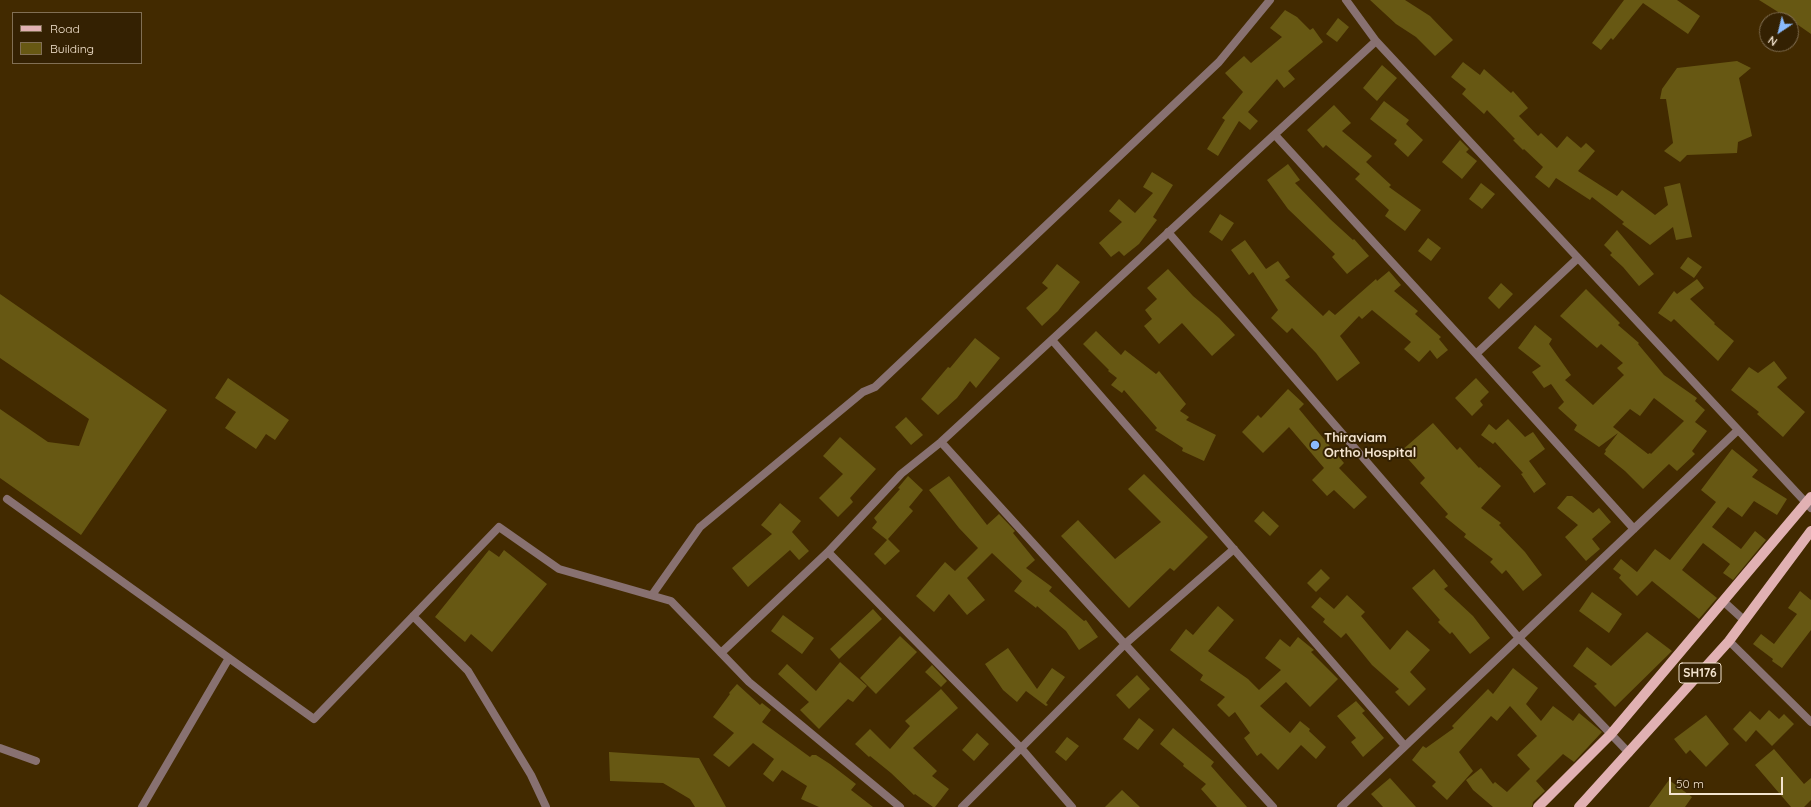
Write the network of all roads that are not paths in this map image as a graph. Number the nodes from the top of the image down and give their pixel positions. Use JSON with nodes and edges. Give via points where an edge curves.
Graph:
{"nodes":[{"id":1,"x":1270,"y":0,"type":"edge"},
{"id":2,"x":1346,"y":0,"type":"edge"},
{"id":3,"x":1376,"y":41,"type":"junction"},
{"id":4,"x":1275,"y":135,"type":"junction"},
{"id":5,"x":1168,"y":232,"type":"junction"},
{"id":6,"x":1578,"y":258,"type":"junction"},
{"id":7,"x":1052,"y":340,"type":"junction"},
{"id":8,"x":1476,"y":354,"type":"junction"},
{"id":9,"x":1738,"y":430,"type":"junction"},
{"id":10,"x":941,"y":442,"type":"junction"},
{"id":11,"x":7,"y":499,"type":"dead end"},
{"id":12,"x":1809,"y":503,"type":"edge"},
{"id":13,"x":1634,"y":529,"type":"junction"},
{"id":14,"x":1811,"y":531,"type":"edge"},
{"id":15,"x":1234,"y":549,"type":"junction"},
{"id":16,"x":828,"y":552,"type":"junction"},
{"id":17,"x":652,"y":595,"type":"junction"},
{"id":18,"x":1723,"y":601,"type":"junction"},
{"id":19,"x":413,"y":616,"type":"junction"},
{"id":20,"x":1745,"y":621,"type":"junction"},
{"id":21,"x":1519,"y":638,"type":"junction"},
{"id":22,"x":1729,"y":641,"type":"junction"},
{"id":23,"x":1125,"y":644,"type":"junction"},
{"id":24,"x":721,"y":653,"type":"junction"},
{"id":25,"x":229,"y":658,"type":"junction"},
{"id":26,"x":1811,"y":722,"type":"edge"},
{"id":27,"x":1611,"y":734,"type":"junction"},
{"id":28,"x":1405,"y":746,"type":"junction"},
{"id":29,"x":0,"y":748,"type":"edge"},
{"id":30,"x":1021,"y":748,"type":"junction"},
{"id":31,"x":1629,"y":754,"type":"junction"},
{"id":32,"x":36,"y":762,"type":"dead end"},
{"id":33,"x":142,"y":807,"type":"edge"},
{"id":34,"x":546,"y":807,"type":"edge"},
{"id":35,"x":900,"y":807,"type":"edge"},
{"id":36,"x":962,"y":807,"type":"edge"},
{"id":37,"x":1072,"y":807,"type":"edge"},
{"id":38,"x":1273,"y":807,"type":"edge"},
{"id":39,"x":1341,"y":807,"type":"edge"},
{"id":40,"x":1538,"y":807,"type":"edge"},
{"id":41,"x":1579,"y":807,"type":"edge"}],
"edges":[{"from":1,"to":17,"type":"street","via":[[1219,62],[875,387],[863,392],[700,527]]},
{"from":2,"to":3,"type":"street"},
{"from":3,"to":4,"type":"street"},
{"from":3,"to":6,"type":"street"},
{"from":4,"to":5,"type":"street"},
{"from":4,"to":8,"type":"street"},
{"from":5,"to":7,"type":"street"},
{"from":5,"to":21,"type":"street"},
{"from":6,"to":8,"type":"street"},
{"from":6,"to":9,"type":"street"},
{"from":7,"to":10,"type":"street"},
{"from":7,"to":15,"type":"street"},
{"from":8,"to":13,"type":"street"},
{"from":9,"to":12,"type":"street"},
{"from":9,"to":13,"type":"street"},
{"from":10,"to":16,"type":"street","via":[[901,474]]},
{"from":10,"to":23,"type":"street"},
{"from":11,"to":25,"type":"street"},
{"from":12,"to":18,"type":"main road"},
{"from":13,"to":21,"type":"street"},
{"from":14,"to":20,"type":"main road","number":"SH176"},
{"from":15,"to":23,"type":"street"},
{"from":15,"to":28,"type":"street"},
{"from":16,"to":24,"type":"street"},
{"from":16,"to":30,"type":"street"},
{"from":17,"to":19,"type":"street","via":[[559,568],[499,527]]},
{"from":17,"to":24,"type":"street","via":[[671,600]]},
{"from":18,"to":20,"type":"street"},
{"from":18,"to":27,"type":"main road"},
{"from":19,"to":25,"type":"street","via":[[314,719]]},
{"from":19,"to":34,"type":"street","via":[[468,671],[531,775]]},
{"from":20,"to":22,"type":"main road","number":"SH176"},
{"from":21,"to":27,"type":"street"},
{"from":21,"to":28,"type":"street"},
{"from":22,"to":26,"type":"street"},
{"from":22,"to":31,"type":"main road","number":"SH176"},
{"from":23,"to":30,"type":"street"},
{"from":23,"to":38,"type":"street"},
{"from":24,"to":35,"type":"street","via":[[749,682]]},
{"from":25,"to":33,"type":"street"},
{"from":27,"to":31,"type":"street"},
{"from":27,"to":40,"type":"main road"},
{"from":28,"to":39,"type":"street"},
{"from":29,"to":32,"type":"street"},
{"from":30,"to":36,"type":"street"},
{"from":30,"to":37,"type":"street"},
{"from":31,"to":41,"type":"main road","number":"SH176"}]}
